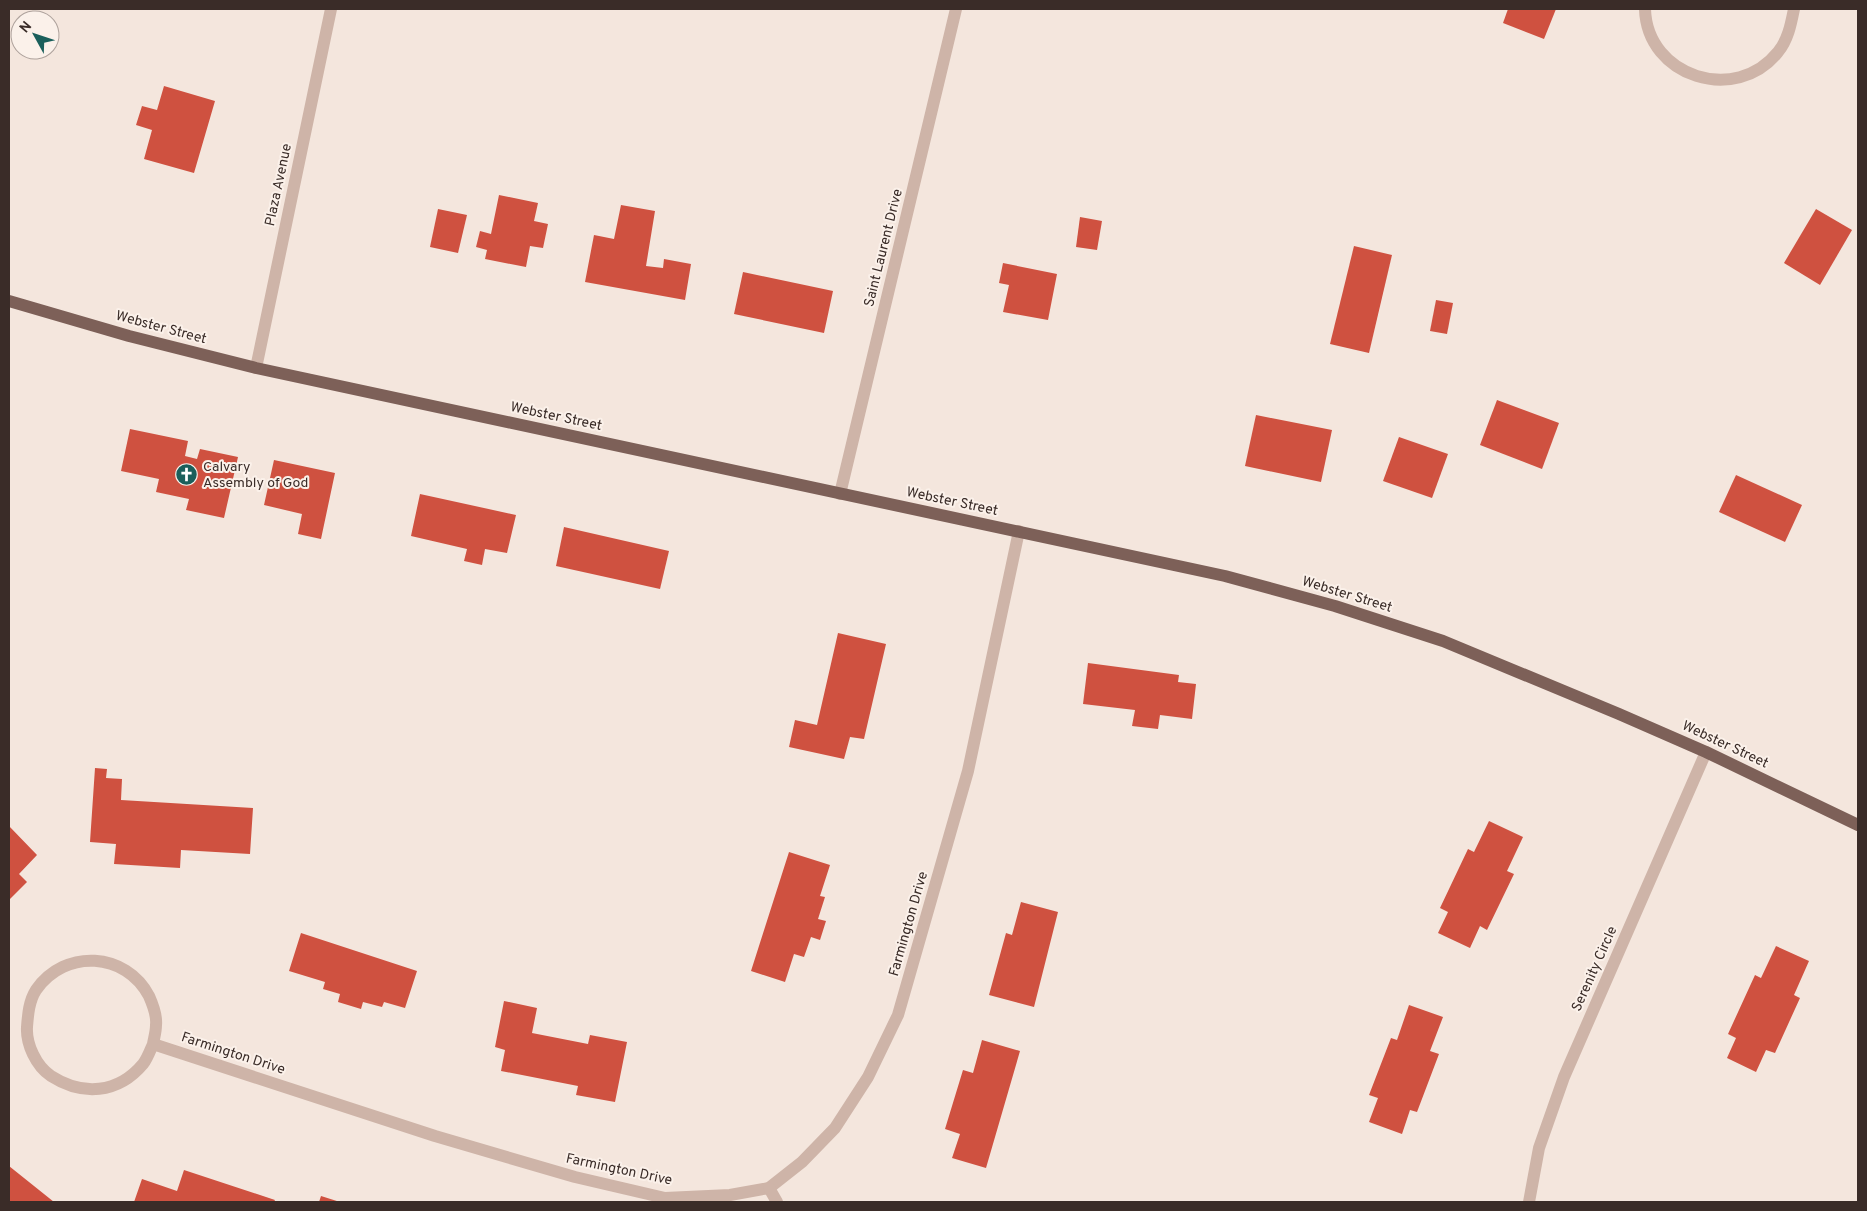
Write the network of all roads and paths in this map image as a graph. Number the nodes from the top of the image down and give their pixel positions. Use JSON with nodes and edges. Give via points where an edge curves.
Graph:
{"nodes":[{"id":1,"x":332,"y":9,"type":"edge"},
{"id":2,"x":956,"y":9,"type":"edge"},
{"id":3,"x":1646,"y":9,"type":"edge"},
{"id":4,"x":1794,"y":9,"type":"edge"},
{"id":5,"x":9,"y":301,"type":"edge"},
{"id":6,"x":256,"y":368,"type":"junction"},
{"id":7,"x":840,"y":494,"type":"junction"},
{"id":8,"x":1019,"y":531,"type":"junction"},
{"id":9,"x":1706,"y":752,"type":"junction"},
{"id":10,"x":1858,"y":825,"type":"edge"},
{"id":11,"x":153,"y":1044,"type":"junction"},
{"id":12,"x":769,"y":1188,"type":"junction"},
{"id":13,"x":776,"y":1202,"type":"edge"},
{"id":14,"x":1529,"y":1202,"type":"edge"}],
"edges":[{"from":1,"to":6,"type":"street","name":"Plaza Avenue"},
{"from":2,"to":7,"type":"street","name":"Saint Laurent Drive"},
{"from":3,"to":4,"type":"street","via":[[1646,20],[1654,43],[1669,61],[1690,75],[1713,81],[1737,79],[1760,69],[1779,52],[1790,29]]},
{"from":5,"to":6,"type":"main road","name":"Webster Street"},
{"from":6,"to":7,"type":"main road","name":"Webster Street"},
{"from":7,"to":8,"type":"main road","name":"Webster Street"},
{"from":8,"to":9,"type":"main road","name":"Webster Street","via":[[1225,576],[1335,606],[1443,641]]},
{"from":8,"to":12,"type":"street","name":"Farmington Drive","via":[[968,771],[898,1015],[868,1077],[834,1128],[802,1162]]},
{"from":9,"to":10,"type":"main road","name":"Webster Street"},
{"from":9,"to":14,"type":"street","name":"Serenity Circle","via":[[1564,1077],[1539,1148]]},
{"from":11,"to":11,"type":"street","via":[[156,1024],[152,1003],[143,985],[128,971],[109,962],[89,960],[68,964],[50,974],[36,991],[28,1012],[26,1033],[37,1060],[46,1072],[64,1084],[85,1090],[107,1088],[127,1079],[143,1064]]},
{"from":11,"to":12,"type":"street","name":"Farmington Drive","via":[[435,1136],[575,1177],[665,1198],[730,1195]]},
{"from":12,"to":13,"type":"street"}]}
